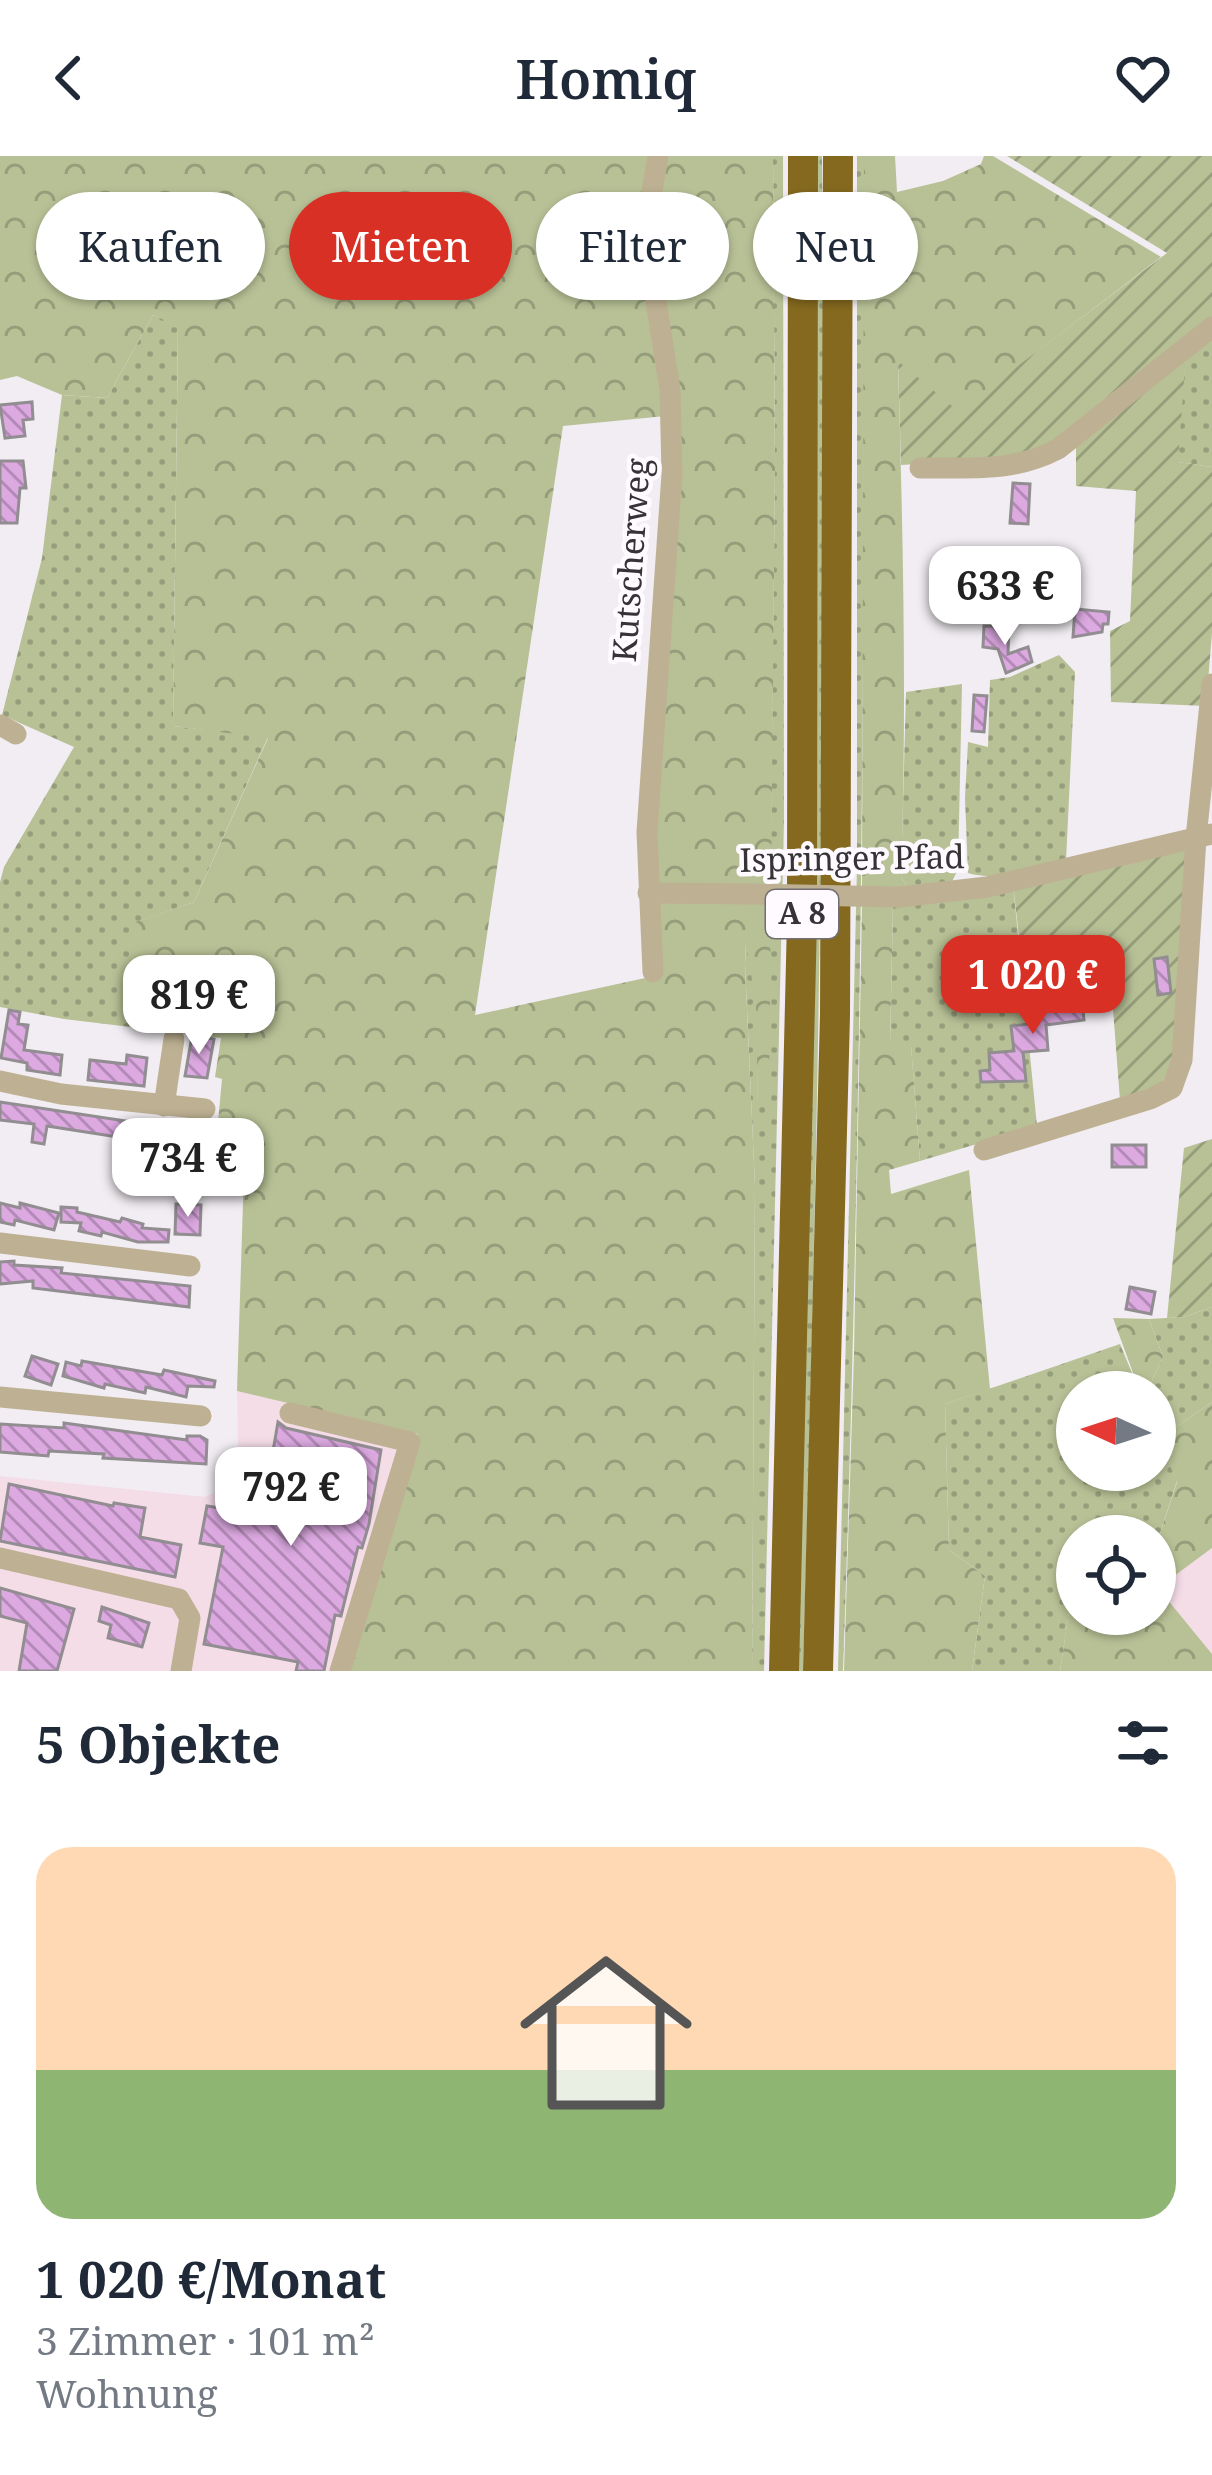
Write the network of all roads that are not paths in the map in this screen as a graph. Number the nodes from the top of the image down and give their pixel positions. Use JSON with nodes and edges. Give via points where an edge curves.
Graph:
{"nodes":[{"id":1,"x":658,"y":156,"type":"edge"},
{"id":2,"x":803,"y":156,"type":"edge"},
{"id":3,"x":838,"y":156,"type":"edge"},
{"id":4,"x":1212,"y":327,"type":"edge"},
{"id":5,"x":920,"y":468,"type":"dead end"},
{"id":6,"x":1212,"y":684,"type":"edge"},
{"id":7,"x":1204,"y":836,"type":"edge"},
{"id":8,"x":648,"y":893,"type":"junction"},
{"id":9,"x":653,"y":972,"type":"dead end"},
{"id":10,"x":174,"y":1039,"type":"dead end"},
{"id":11,"x":0,"y":1082,"type":"edge"},
{"id":12,"x":164,"y":1106,"type":"junction"},
{"id":13,"x":205,"y":1109,"type":"dead end"},
{"id":14,"x":983,"y":1150,"type":"dead end"},
{"id":15,"x":0,"y":1243,"type":"edge"},
{"id":16,"x":190,"y":1266,"type":"dead end"},
{"id":17,"x":0,"y":1397,"type":"edge"},
{"id":18,"x":290,"y":1413,"type":"dead end"},
{"id":19,"x":201,"y":1416,"type":"dead end"},
{"id":20,"x":0,"y":1558,"type":"edge"},
{"id":21,"x":181,"y":1671,"type":"edge"},
{"id":22,"x":340,"y":1671,"type":"edge"},
{"id":23,"x":784,"y":1671,"type":"edge"},
{"id":24,"x":818,"y":1671,"type":"edge"}],
"edges":[{"from":1,"to":8,"type":"street","name":"Kutscherweg","via":[[644,232],[670,390],[672,474]]},
{"from":2,"to":23,"type":"highway","number":"A 8","via":[[802,920]]},
{"from":3,"to":24,"type":"highway","number":"A 8","via":[[835,1015]]},
{"from":4,"to":5,"type":"street","via":[[1036,460]]},
{"from":6,"to":7,"type":"street"},
{"from":7,"to":8,"type":"street","name":"Ispringer Pfad","bridge":true,"via":[[975,889],[900,897]]},
{"from":7,"to":14,"type":"street","via":[[1182,1060],[1172,1088]]},
{"from":8,"to":9,"type":"street","name":"Kutscherweg"},
{"from":10,"to":12,"type":"street"},
{"from":11,"to":12,"type":"street"},
{"from":12,"to":13,"type":"street"},
{"from":15,"to":16,"type":"street"},
{"from":17,"to":19,"type":"street"},
{"from":18,"to":22,"type":"street","via":[[410,1442]]},
{"from":20,"to":21,"type":"street","via":[[179,1599],[190,1618]]}]}
